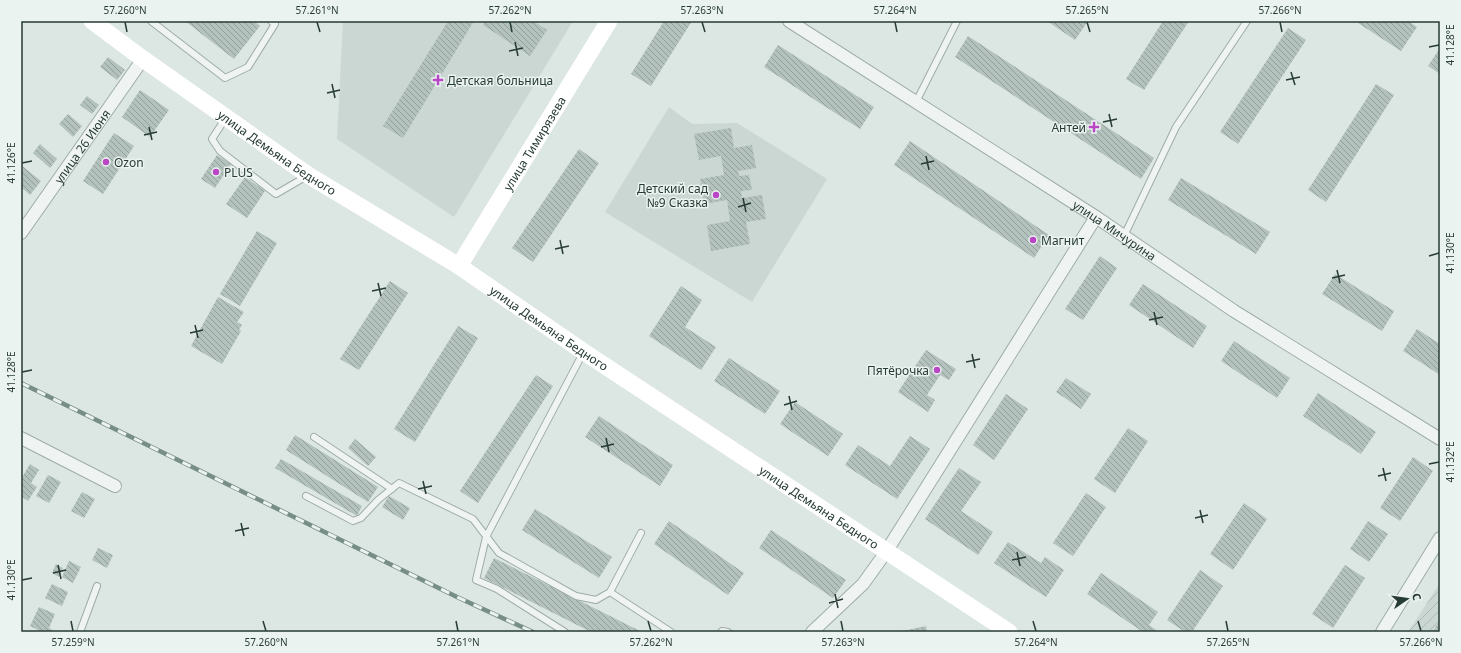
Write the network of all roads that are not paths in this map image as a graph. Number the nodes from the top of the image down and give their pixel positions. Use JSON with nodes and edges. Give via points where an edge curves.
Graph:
{"nodes":[{"id":1,"x":92,"y":21,"type":"edge"},
{"id":2,"x":151,"y":21,"type":"edge"},
{"id":3,"x":271,"y":21,"type":"edge"},
{"id":4,"x":609,"y":21,"type":"edge"},
{"id":5,"x":789,"y":21,"type":"edge"},
{"id":6,"x":957,"y":21,"type":"edge"},
{"id":7,"x":1246,"y":21,"type":"edge"},
{"id":8,"x":143,"y":59,"type":"junction"},
{"id":9,"x":916,"y":102,"type":"junction"},
{"id":10,"x":226,"y":117,"type":"junction"},
{"id":11,"x":308,"y":175,"type":"junction"},
{"id":12,"x":1096,"y":217,"type":"junction"},
{"id":13,"x":21,"y":233,"type":"edge"},
{"id":14,"x":1124,"y":236,"type":"junction"},
{"id":15,"x":459,"y":266,"type":"junction"},
{"id":16,"x":584,"y":352,"type":"junction"},
{"id":17,"x":314,"y":437,"type":"dead end"},
{"id":18,"x":21,"y":438,"type":"edge"},
{"id":19,"x":1440,"y":439,"type":"edge"},
{"id":20,"x":115,"y":486,"type":"dead end"},
{"id":21,"x":392,"y":489,"type":"junction"},
{"id":22,"x":306,"y":496,"type":"dead end"},
{"id":23,"x":641,"y":533,"type":"dead end"},
{"id":24,"x":486,"y":537,"type":"junction"},
{"id":25,"x":1440,"y":538,"type":"edge"},
{"id":26,"x":886,"y":552,"type":"junction"},
{"id":27,"x":97,"y":586,"type":"dead end"},
{"id":28,"x":610,"y":592,"type":"junction"},
{"id":29,"x":80,"y":632,"type":"edge"},
{"id":30,"x":565,"y":632,"type":"edge"},
{"id":31,"x":671,"y":632,"type":"edge"},
{"id":32,"x":721,"y":632,"type":"edge"},
{"id":33,"x":728,"y":632,"type":"edge"},
{"id":34,"x":812,"y":632,"type":"edge"},
{"id":35,"x":1009,"y":632,"type":"edge"},
{"id":36,"x":1382,"y":632,"type":"edge"}],
"edges":[{"from":1,"to":8,"type":"main road","name":"улица Демьяна Бедного"},
{"from":2,"to":3,"type":"lane","via":[[225,78],[248,67],[275,24]]},
{"from":4,"to":15,"type":"main road","name":"улица Тимирязева"},
{"from":5,"to":9,"type":"street","name":"улица Мичурина"},
{"from":6,"to":9,"type":"lane"},
{"from":7,"to":14,"type":"lane","via":[[1176,127]]},
{"from":8,"to":10,"type":"main road","name":"улица Демьяна Бедного"},
{"from":8,"to":13,"type":"street","name":"улица 26 Июня"},
{"from":9,"to":12,"type":"street","name":"улица Мичурина"},
{"from":10,"to":11,"type":"main road","name":"улица Демьяна Бедного"},
{"from":10,"to":11,"type":"lane","via":[[212,139],[220,151],[276,194]]},
{"from":11,"to":15,"type":"main road","name":"улица Демьяна Бедного"},
{"from":12,"to":14,"type":"street","name":"улица Мичурина"},
{"from":12,"to":26,"type":"street"},
{"from":14,"to":19,"type":"street","name":"улица Мичурина","via":[[1234,311]]},
{"from":15,"to":16,"type":"main road","name":"улица Демьяна Бедного"},
{"from":16,"to":24,"type":"lane"},
{"from":16,"to":26,"type":"main road","name":"улица Демьяна Бедного"},
{"from":17,"to":21,"type":"lane"},
{"from":18,"to":20,"type":"street"},
{"from":21,"to":22,"type":"lane","via":[[361,518],[353,521]]},
{"from":21,"to":24,"type":"lane","via":[[399,483],[473,520]]},
{"from":23,"to":28,"type":"lane"},
{"from":24,"to":28,"type":"lane","via":[[500,553],[576,596],[596,600]]},
{"from":24,"to":30,"type":"lane","via":[[476,580],[497,589]]},
{"from":25,"to":36,"type":"street"},
{"from":26,"to":34,"type":"street","via":[[863,584]]},
{"from":26,"to":35,"type":"main road","name":"улица Демьяна Бедного"},
{"from":27,"to":29,"type":"lane"},
{"from":28,"to":31,"type":"lane"},
{"from":32,"to":33,"type":"lane"}]}
